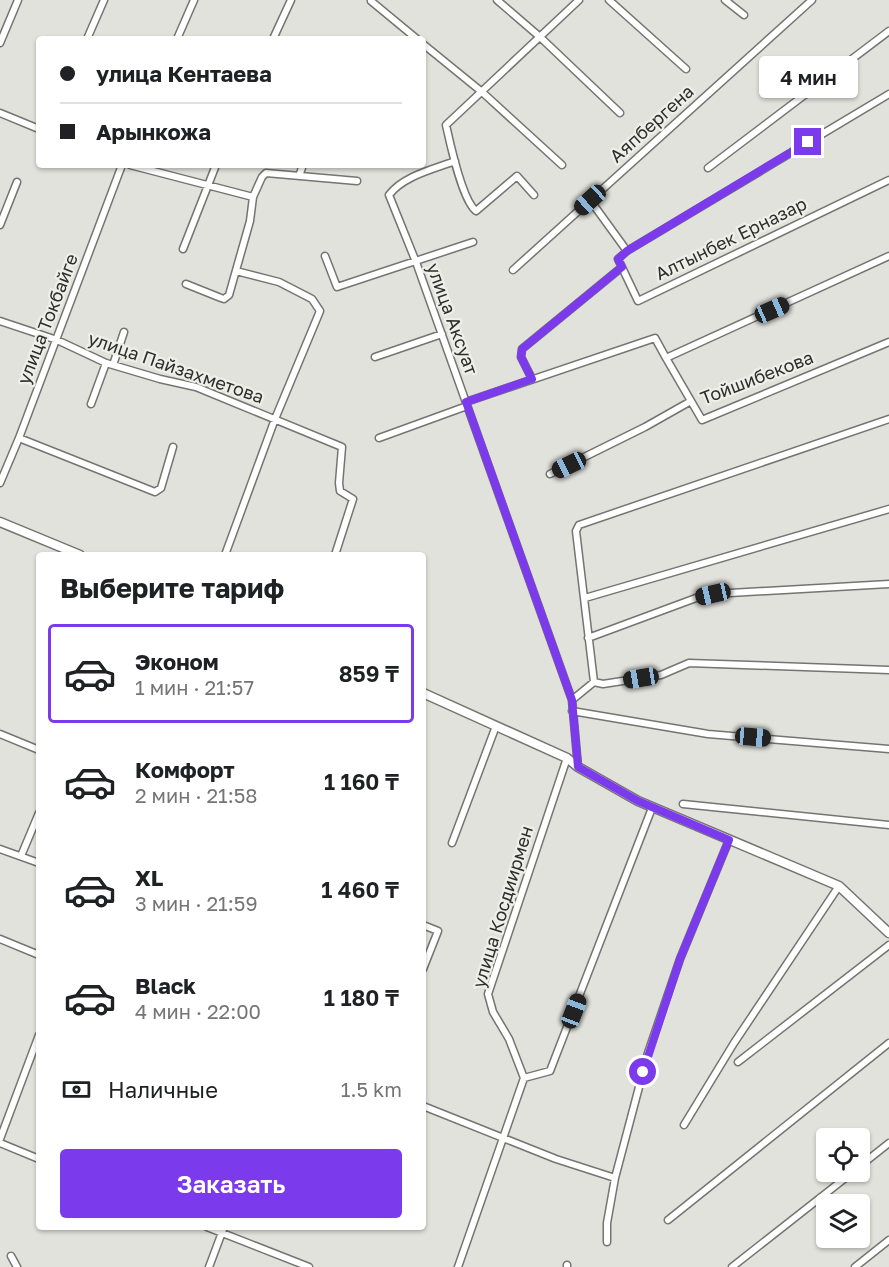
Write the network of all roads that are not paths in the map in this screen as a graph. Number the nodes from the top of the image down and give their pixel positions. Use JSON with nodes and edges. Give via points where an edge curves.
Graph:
{"nodes":[{"id":1,"x":18,"y":0,"type":"edge"},
{"id":2,"x":104,"y":0,"type":"edge"},
{"id":3,"x":194,"y":0,"type":"edge"},
{"id":4,"x":291,"y":0,"type":"edge"},
{"id":5,"x":497,"y":0,"type":"edge"},
{"id":6,"x":579,"y":0,"type":"edge"},
{"id":7,"x":609,"y":0,"type":"edge"},
{"id":8,"x":725,"y":0,"type":"edge"},
{"id":9,"x":812,"y":0,"type":"edge"},
{"id":10,"x":370,"y":1,"type":"edge"},
{"id":11,"x":744,"y":15,"type":"dead end"},
{"id":12,"x":889,"y":31,"type":"edge"},
{"id":13,"x":88,"y":36,"type":"edge"},
{"id":14,"x":178,"y":36,"type":"edge"},
{"id":15,"x":274,"y":36,"type":"edge"},
{"id":16,"x":413,"y":36,"type":"edge"},
{"id":17,"x":540,"y":37,"type":"junction"},
{"id":18,"x":0,"y":43,"type":"edge"},
{"id":19,"x":426,"y":46,"type":"edge"},
{"id":20,"x":686,"y":69,"type":"dead end"},
{"id":21,"x":482,"y":92,"type":"junction"},
{"id":22,"x":889,"y":94,"type":"edge"},
{"id":23,"x":0,"y":113,"type":"edge"},
{"id":24,"x":620,"y":113,"type":"dead end"},
{"id":25,"x":36,"y":128,"type":"edge"},
{"id":26,"x":455,"y":161,"type":"junction"},
{"id":27,"x":562,"y":165,"type":"dead end"},
{"id":28,"x":121,"y":168,"type":"edge"},
{"id":29,"x":142,"y":168,"type":"edge"},
{"id":30,"x":215,"y":168,"type":"edge"},
{"id":31,"x":302,"y":168,"type":"edge"},
{"id":32,"x":708,"y":168,"type":"dead end"},
{"id":33,"x":299,"y":176,"type":"junction"},
{"id":34,"x":889,"y":180,"type":"edge"},
{"id":35,"x":357,"y":181,"type":"dead end"},
{"id":36,"x":17,"y":182,"type":"dead end"},
{"id":37,"x":207,"y":185,"type":"junction"},
{"id":38,"x":534,"y":195,"type":"dead end"},
{"id":39,"x":253,"y":197,"type":"junction"},
{"id":40,"x":590,"y":200,"type":"junction"},
{"id":41,"x":0,"y":225,"type":"edge"},
{"id":42,"x":473,"y":242,"type":"dead end"},
{"id":43,"x":183,"y":249,"type":"dead end"},
{"id":44,"x":627,"y":251,"type":"junction"},
{"id":45,"x":325,"y":256,"type":"dead end"},
{"id":46,"x":889,"y":256,"type":"edge"},
{"id":47,"x":416,"y":262,"type":"junction"},
{"id":48,"x":622,"y":267,"type":"junction"},
{"id":49,"x":513,"y":270,"type":"dead end"},
{"id":50,"x":236,"y":271,"type":"junction"},
{"id":51,"x":186,"y":284,"type":"dead end"},
{"id":52,"x":0,"y":321,"type":"edge"},
{"id":53,"x":124,"y":332,"type":"dead end"},
{"id":54,"x":442,"y":334,"type":"junction"},
{"id":55,"x":57,"y":340,"type":"junction"},
{"id":56,"x":889,"y":342,"type":"edge"},
{"id":57,"x":375,"y":357,"type":"dead end"},
{"id":58,"x":666,"y":358,"type":"junction"},
{"id":59,"x":110,"y":364,"type":"junction"},
{"id":60,"x":532,"y":379,"type":"junction"},
{"id":61,"x":691,"y":400,"type":"junction"},
{"id":62,"x":91,"y":404,"type":"dead end"},
{"id":63,"x":467,"y":404,"type":"junction"},
{"id":64,"x":276,"y":419,"type":"junction"},
{"id":65,"x":889,"y":419,"type":"edge"},
{"id":66,"x":19,"y":438,"type":"junction"},
{"id":67,"x":379,"y":438,"type":"dead end"},
{"id":68,"x":173,"y":447,"type":"dead end"},
{"id":69,"x":550,"y":474,"type":"dead end"},
{"id":70,"x":0,"y":483,"type":"edge"},
{"id":71,"x":889,"y":508,"type":"edge"},
{"id":72,"x":0,"y":522,"type":"edge"},
{"id":73,"x":68,"y":552,"type":"edge"},
{"id":74,"x":226,"y":552,"type":"edge"},
{"id":75,"x":336,"y":552,"type":"edge"},
{"id":76,"x":889,"y":584,"type":"edge"},
{"id":77,"x":585,"y":598,"type":"junction"},
{"id":78,"x":588,"y":638,"type":"junction"},
{"id":79,"x":889,"y":670,"type":"edge"},
{"id":80,"x":594,"y":682,"type":"junction"},
{"id":81,"x":426,"y":694,"type":"edge"},
{"id":82,"x":572,"y":700,"type":"junction"},
{"id":83,"x":572,"y":711,"type":"junction"},
{"id":84,"x":496,"y":726,"type":"junction"},
{"id":85,"x":1,"y":735,"type":"edge"},
{"id":86,"x":0,"y":742,"type":"edge"},
{"id":87,"x":36,"y":749,"type":"edge"},
{"id":88,"x":889,"y":749,"type":"edge"},
{"id":89,"x":567,"y":758,"type":"junction"},
{"id":90,"x":578,"y":767,"type":"junction"},
{"id":91,"x":683,"y":804,"type":"dead end"},
{"id":92,"x":652,"y":808,"type":"junction"},
{"id":93,"x":36,"y":820,"type":"edge"},
{"id":94,"x":889,"y":825,"type":"edge"},
{"id":95,"x":729,"y":840,"type":"junction"},
{"id":96,"x":452,"y":843,"type":"dead end"},
{"id":97,"x":0,"y":849,"type":"edge"},
{"id":98,"x":21,"y":856,"type":"junction"},
{"id":99,"x":36,"y":862,"type":"edge"},
{"id":100,"x":839,"y":886,"type":"junction"},
{"id":101,"x":426,"y":926,"type":"edge"},
{"id":102,"x":889,"y":933,"type":"edge"},
{"id":103,"x":0,"y":939,"type":"edge"},
{"id":104,"x":889,"y":945,"type":"edge"},
{"id":105,"x":36,"y":954,"type":"edge"},
{"id":106,"x":426,"y":961,"type":"edge"},
{"id":107,"x":36,"y":1043,"type":"edge"},
{"id":108,"x":889,"y":1043,"type":"edge"},
{"id":109,"x":738,"y":1062,"type":"dead end"},
{"id":110,"x":524,"y":1078,"type":"junction"},
{"id":111,"x":426,"y":1107,"type":"edge"},
{"id":112,"x":684,"y":1125,"type":"dead end"},
{"id":113,"x":502,"y":1138,"type":"junction"},
{"id":114,"x":0,"y":1141,"type":"edge"},
{"id":115,"x":889,"y":1143,"type":"edge"},
{"id":116,"x":36,"y":1158,"type":"edge"},
{"id":117,"x":870,"y":1158,"type":"edge"},
{"id":118,"x":615,"y":1178,"type":"junction"},
{"id":119,"x":840,"y":1182,"type":"edge"},
{"id":120,"x":668,"y":1220,"type":"dead end"},
{"id":121,"x":223,"y":1230,"type":"edge"},
{"id":122,"x":889,"y":1240,"type":"edge"},
{"id":123,"x":607,"y":1242,"type":"dead end"},
{"id":124,"x":11,"y":1256,"type":"dead end"},
{"id":125,"x":17,"y":1267,"type":"edge"},
{"id":126,"x":209,"y":1267,"type":"edge"},
{"id":127,"x":309,"y":1267,"type":"edge"},
{"id":128,"x":458,"y":1267,"type":"edge"},
{"id":129,"x":732,"y":1267,"type":"edge"},
{"id":130,"x":855,"y":1267,"type":"edge"}],
"edges":[{"from":1,"to":18,"type":"street"},
{"from":2,"to":13,"type":"street"},
{"from":3,"to":14,"type":"street"},
{"from":4,"to":15,"type":"street"},
{"from":5,"to":17,"type":"street"},
{"from":6,"to":17,"type":"street"},
{"from":7,"to":20,"type":"street"},
{"from":8,"to":11,"type":"street"},
{"from":9,"to":40,"type":"street","name":"Аяпбергена"},
{"from":10,"to":16,"type":"street"},
{"from":12,"to":32,"type":"street"},
{"from":17,"to":21,"type":"street"},
{"from":17,"to":24,"type":"street"},
{"from":19,"to":21,"type":"street"},
{"from":21,"to":26,"type":"street","via":[[446,125]]},
{"from":21,"to":27,"type":"street"},
{"from":22,"to":44,"type":"street"},
{"from":23,"to":25,"type":"street"},
{"from":26,"to":38,"type":"street","via":[[476,211],[517,176]]},
{"from":26,"to":47,"type":"street","name":"улица Аксуат","via":[[411,178],[394,187],[389,195]]},
{"from":28,"to":55,"type":"street","name":"улица Токбайге"},
{"from":29,"to":37,"type":"street"},
{"from":30,"to":37,"type":"street"},
{"from":31,"to":33,"type":"street"},
{"from":33,"to":35,"type":"street"},
{"from":33,"to":39,"type":"street","via":[[266,173]]},
{"from":34,"to":48,"type":"street","name":"Алтынбек Ерназар","via":[[638,301]]},
{"from":36,"to":41,"type":"street"},
{"from":37,"to":39,"type":"street"},
{"from":37,"to":43,"type":"street"},
{"from":39,"to":50,"type":"street"},
{"from":40,"to":44,"type":"street"},
{"from":40,"to":49,"type":"street","name":"Аяпбергена"},
{"from":42,"to":47,"type":"street"},
{"from":44,"to":48,"type":"street","via":[[618,259]]},
{"from":45,"to":47,"type":"street","via":[[337,287]]},
{"from":46,"to":58,"type":"street"},
{"from":47,"to":54,"type":"street","name":"улица Аксуат"},
{"from":48,"to":60,"type":"street","via":[[522,349],[521,357]]},
{"from":50,"to":51,"type":"street","via":[[229,295],[224,299]]},
{"from":50,"to":64,"type":"street","via":[[287,286],[312,299],[320,311]]},
{"from":52,"to":55,"type":"street","name":"улица Пайзахметова"},
{"from":53,"to":59,"type":"street"},
{"from":54,"to":57,"type":"street"},
{"from":54,"to":63,"type":"street","name":"улица Аксуат"},
{"from":55,"to":59,"type":"street","name":"улица Пайзахметова"},
{"from":55,"to":66,"type":"street","name":"улица Токбайге"},
{"from":56,"to":61,"type":"street","name":"Тойшибекова","via":[[702,420]]},
{"from":58,"to":60,"type":"street","via":[[655,338]]},
{"from":58,"to":61,"type":"street"},
{"from":59,"to":62,"type":"street"},
{"from":59,"to":64,"type":"street","name":"улица Пайзахметова","via":[[196,387]]},
{"from":60,"to":63,"type":"street"},
{"from":61,"to":69,"type":"street","name":"Тойшибекова"},
{"from":63,"to":67,"type":"street"},
{"from":63,"to":82,"type":"street","name":"улица Аксуат"},
{"from":64,"to":74,"type":"street"},
{"from":64,"to":75,"type":"street","name":"улица Пайзахметова","via":[[342,447],[340,491],[353,499]]},
{"from":65,"to":77,"type":"street","via":[[579,525],[576,531]]},
{"from":66,"to":68,"type":"street","via":[[155,492],[161,488]]},
{"from":66,"to":70,"type":"street","name":"улица Токбайге"},
{"from":71,"to":77,"type":"street"},
{"from":72,"to":73,"type":"main road"},
{"from":76,"to":78,"type":"street","via":[[713,594]]},
{"from":77,"to":78,"type":"street"},
{"from":78,"to":80,"type":"street"},
{"from":79,"to":80,"type":"street","via":[[689,663],[661,675]]},
{"from":80,"to":82,"type":"street"},
{"from":81,"to":84,"type":"main road"},
{"from":82,"to":83,"type":"street","name":"улица Аксуат"},
{"from":83,"to":88,"type":"street","via":[[708,734]]},
{"from":83,"to":90,"type":"street","name":"улица Аксуат"},
{"from":84,"to":89,"type":"main road"},
{"from":84,"to":96,"type":"street"},
{"from":85,"to":86,"type":"street"},
{"from":85,"to":87,"type":"street"},
{"from":89,"to":90,"type":"main road"},
{"from":89,"to":110,"type":"street","name":"улица Косдиирмен","via":[[488,994]]},
{"from":90,"to":92,"type":"main road"},
{"from":91,"to":94,"type":"street"},
{"from":92,"to":95,"type":"main road"},
{"from":92,"to":110,"type":"street","via":[[550,1071]]},
{"from":93,"to":98,"type":"street"},
{"from":95,"to":100,"type":"main road"},
{"from":95,"to":118,"type":"street","via":[[655,1032]]},
{"from":97,"to":98,"type":"street"},
{"from":98,"to":99,"type":"street"},
{"from":100,"to":102,"type":"main road"},
{"from":100,"to":112,"type":"street"},
{"from":101,"to":106,"type":"street","via":[[438,931]]},
{"from":103,"to":105,"type":"street"},
{"from":104,"to":109,"type":"street"},
{"from":107,"to":114,"type":"street"},
{"from":108,"to":120,"type":"street"},
{"from":110,"to":113,"type":"street"},
{"from":111,"to":113,"type":"street"},
{"from":113,"to":118,"type":"street"},
{"from":113,"to":128,"type":"street"},
{"from":114,"to":116,"type":"street"},
{"from":115,"to":117,"type":"street"},
{"from":118,"to":123,"type":"street"},
{"from":119,"to":129,"type":"street"},
{"from":121,"to":126,"type":"street"},
{"from":121,"to":127,"type":"street"},
{"from":122,"to":130,"type":"street"},
{"from":124,"to":125,"type":"street"}]}
